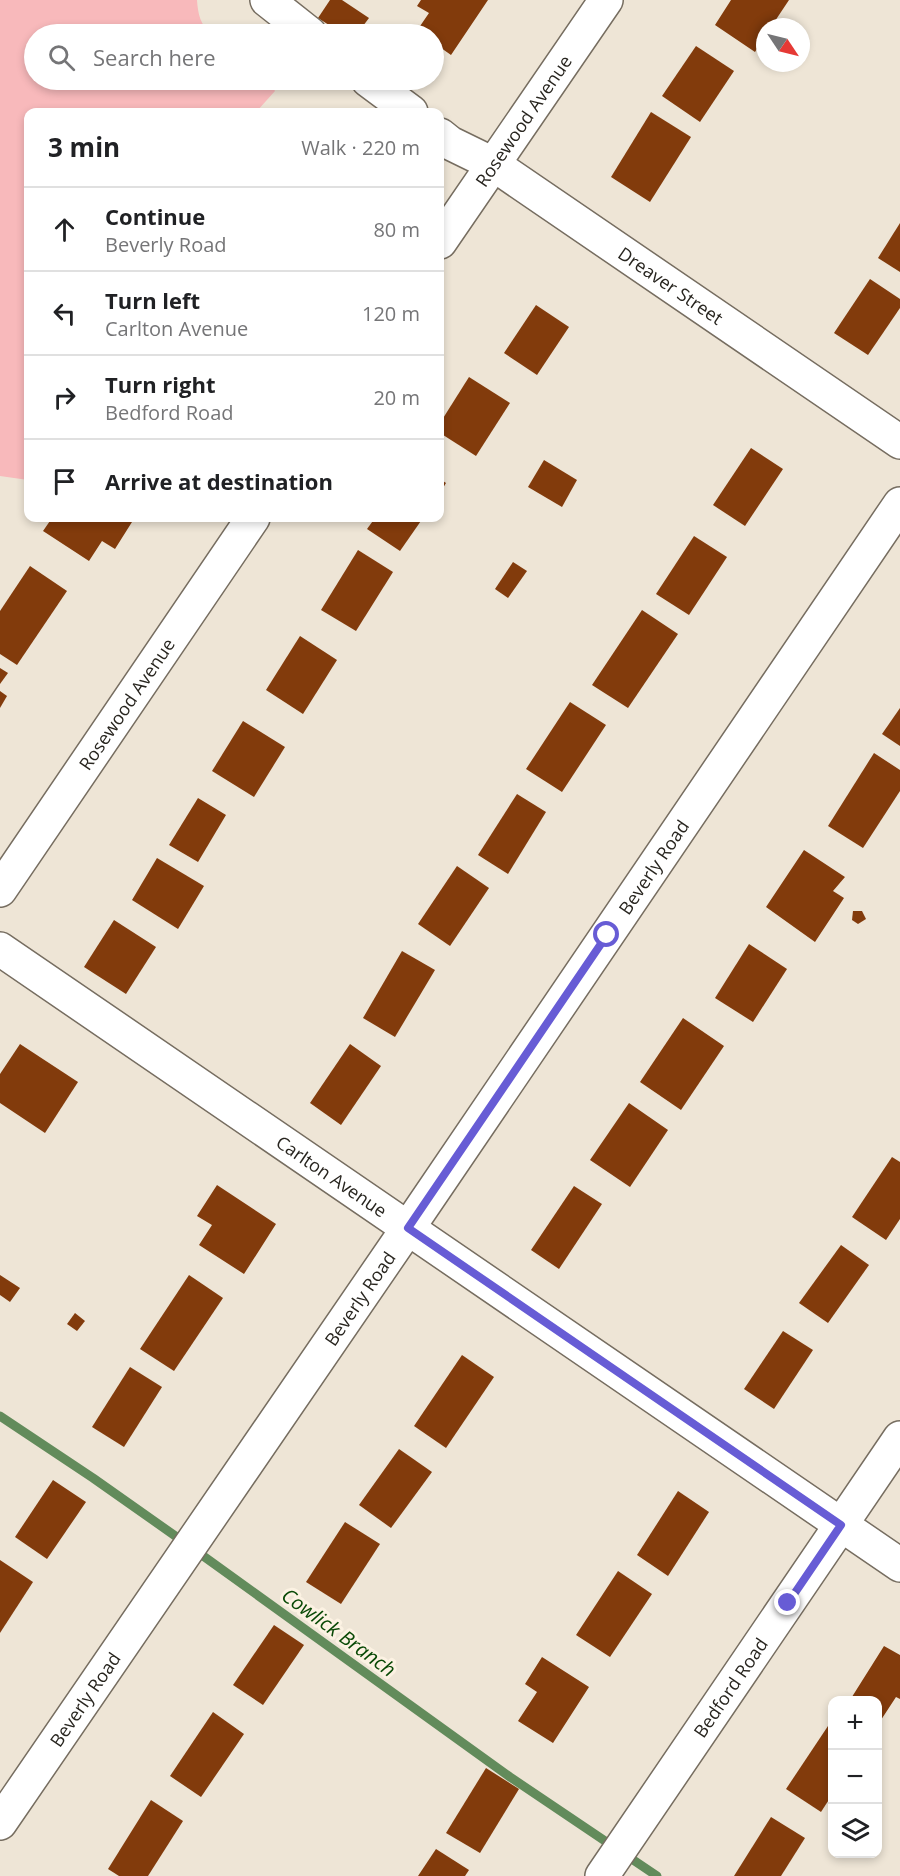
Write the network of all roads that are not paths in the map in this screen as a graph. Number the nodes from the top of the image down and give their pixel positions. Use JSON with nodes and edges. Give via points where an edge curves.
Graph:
{"nodes":[{"id":1,"x":267,"y":0,"type":"edge"},
{"id":2,"x":606,"y":0,"type":"edge"},
{"id":3,"x":297,"y":24,"type":"edge"},
{"id":4,"x":381,"y":90,"type":"edge"},
{"id":5,"x":406,"y":108,"type":"edge"},
{"id":6,"x":444,"y":138,"type":"edge"},
{"id":7,"x":493,"y":164,"type":"junction"},
{"id":8,"x":444,"y":237,"type":"edge"},
{"id":9,"x":900,"y":442,"type":"edge"},
{"id":10,"x":900,"y":504,"type":"edge"},
{"id":11,"x":250,"y":522,"type":"edge"},
{"id":12,"x":0,"y":890,"type":"edge"},
{"id":13,"x":0,"y":949,"type":"edge"},
{"id":14,"x":408,"y":1228,"type":"junction"},
{"id":15,"x":900,"y":1438,"type":"edge"},
{"id":16,"x":841,"y":1525,"type":"junction"},
{"id":17,"x":900,"y":1565,"type":"edge"},
{"id":18,"x":0,"y":1823,"type":"edge"},
{"id":19,"x":602,"y":1876,"type":"edge"}],
"edges":[{"from":1,"to":3,"type":"street"},
{"from":2,"to":7,"type":"street","name":"Rosewood Avenue"},
{"from":4,"to":5,"type":"street"},
{"from":6,"to":7,"type":"street","name":"Dreaver Street"},
{"from":7,"to":8,"type":"street","name":"Rosewood Avenue"},
{"from":7,"to":9,"type":"street","name":"Dreaver Street"},
{"from":10,"to":14,"type":"street","name":"Beverly Road"},
{"from":11,"to":12,"type":"street","name":"Rosewood Avenue"},
{"from":13,"to":14,"type":"street","name":"Carlton Avenue"},
{"from":14,"to":16,"type":"street","name":"Carlton Avenue"},
{"from":14,"to":18,"type":"street","name":"Beverly Road"},
{"from":15,"to":16,"type":"street","name":"Bedford Road"},
{"from":16,"to":17,"type":"street","name":"Carlton Avenue"},
{"from":16,"to":19,"type":"street","name":"Bedford Road"}]}
